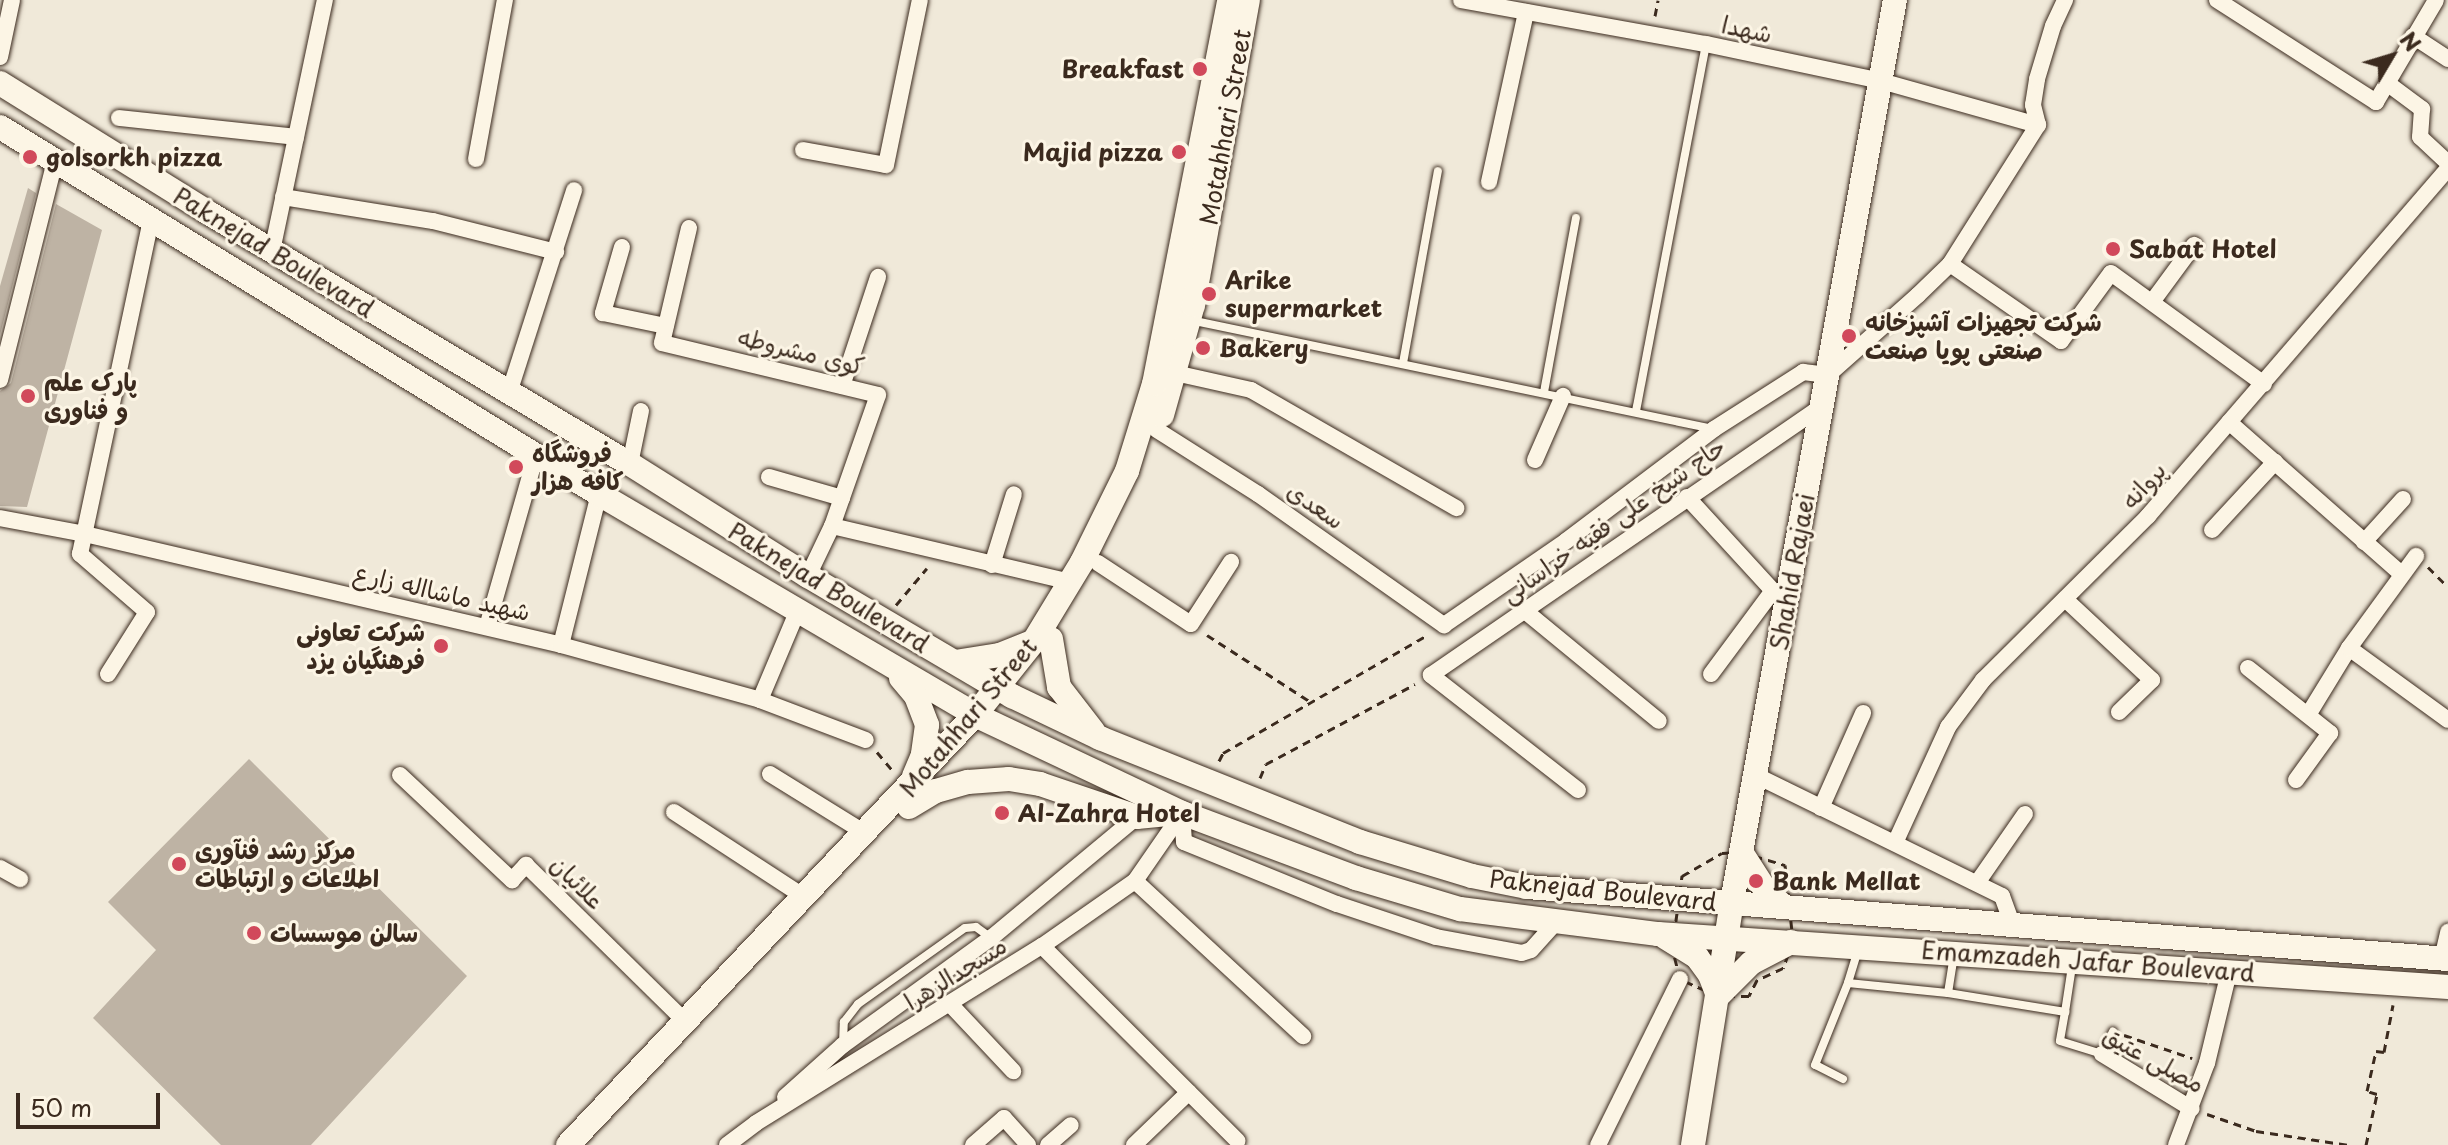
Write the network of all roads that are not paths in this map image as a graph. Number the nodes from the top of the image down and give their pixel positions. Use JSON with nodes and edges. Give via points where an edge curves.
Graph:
{"nodes":[{"id":1,"x":12,"y":0,"type":"edge"},
{"id":2,"x":325,"y":0,"type":"edge"},
{"id":3,"x":505,"y":0,"type":"edge"},
{"id":4,"x":920,"y":0,"type":"edge"},
{"id":5,"x":1229,"y":0,"type":"edge"},
{"id":6,"x":1248,"y":0,"type":"edge"},
{"id":7,"x":1461,"y":0,"type":"edge"},
{"id":8,"x":1895,"y":0,"type":"edge"},
{"id":9,"x":2065,"y":0,"type":"edge"},
{"id":10,"x":2217,"y":0,"type":"edge"},
{"id":11,"x":2436,"y":0,"type":"edge"},
{"id":12,"x":1526,"y":12,"type":"junction"},
{"id":13,"x":2413,"y":36,"type":"junction"},
{"id":14,"x":1706,"y":44,"type":"junction"},
{"id":15,"x":0,"y":57,"type":"edge"},
{"id":16,"x":2448,"y":59,"type":"edge"},
{"id":17,"x":1881,"y":81,"type":"junction"},
{"id":18,"x":0,"y":83,"type":"edge"},
{"id":19,"x":2387,"y":83,"type":"junction"},
{"id":20,"x":119,"y":118,"type":"dead end"},
{"id":21,"x":2038,"y":125,"type":"junction"},
{"id":22,"x":0,"y":127,"type":"edge"},
{"id":23,"x":296,"y":137,"type":"junction"},
{"id":24,"x":803,"y":150,"type":"dead end"},
{"id":25,"x":476,"y":159,"type":"dead end"},
{"id":26,"x":55,"y":161,"type":"junction"},
{"id":27,"x":2448,"y":165,"type":"edge"},
{"id":28,"x":1438,"y":171,"type":"dead end"},
{"id":29,"x":1489,"y":182,"type":"dead end"},
{"id":30,"x":574,"y":190,"type":"dead end"},
{"id":31,"x":283,"y":197,"type":"junction"},
{"id":32,"x":1576,"y":218,"type":"dead end"},
{"id":33,"x":151,"y":219,"type":"junction"},
{"id":34,"x":689,"y":228,"type":"dead end"},
{"id":35,"x":2194,"y":245,"type":"dead end"},
{"id":36,"x":622,"y":247,"type":"dead end"},
{"id":37,"x":272,"y":251,"type":"junction"},
{"id":38,"x":556,"y":252,"type":"junction"},
{"id":39,"x":1950,"y":264,"type":"junction"},
{"id":40,"x":878,"y":277,"type":"dead end"},
{"id":41,"x":2152,"y":302,"type":"junction"},
{"id":42,"x":1189,"y":319,"type":"junction"},
{"id":43,"x":664,"y":334,"type":"junction"},
{"id":44,"x":1403,"y":363,"type":"junction"},
{"id":45,"x":1175,"y":373,"type":"junction"},
{"id":46,"x":1828,"y":375,"type":"junction"},
{"id":47,"x":0,"y":380,"type":"edge"},
{"id":48,"x":2264,"y":384,"type":"junction"},
{"id":49,"x":842,"y":386,"type":"junction"},
{"id":50,"x":1544,"y":392,"type":"junction"},
{"id":51,"x":509,"y":393,"type":"junction"},
{"id":52,"x":1563,"y":396,"type":"junction"},
{"id":53,"x":1822,"y":406,"type":"junction"},
{"id":54,"x":641,"y":411,"type":"dead end"},
{"id":55,"x":1636,"y":411,"type":"junction"},
{"id":56,"x":2229,"y":422,"type":"junction"},
{"id":57,"x":1714,"y":429,"type":"junction"},
{"id":58,"x":1157,"y":430,"type":"junction"},
{"id":59,"x":580,"y":435,"type":"junction"},
{"id":60,"x":536,"y":455,"type":"junction"},
{"id":61,"x":1535,"y":460,"type":"dead end"},
{"id":62,"x":2275,"y":462,"type":"junction"},
{"id":63,"x":630,"y":464,"type":"junction"},
{"id":64,"x":563,"y":471,"type":"junction"},
{"id":65,"x":769,"y":477,"type":"dead end"},
{"id":66,"x":599,"y":494,"type":"junction"},
{"id":67,"x":1014,"y":494,"type":"dead end"},
{"id":68,"x":1687,"y":497,"type":"junction"},
{"id":69,"x":842,"y":498,"type":"junction"},
{"id":70,"x":2403,"y":499,"type":"dead end"},
{"id":71,"x":1456,"y":508,"type":"dead end"},
{"id":72,"x":0,"y":518,"type":"edge"},
{"id":73,"x":832,"y":526,"type":"junction"},
{"id":74,"x":2212,"y":530,"type":"dead end"},
{"id":75,"x":85,"y":534,"type":"junction"},
{"id":76,"x":2364,"y":542,"type":"junction"},
{"id":77,"x":2416,"y":556,"type":"road end"},
{"id":78,"x":1231,"y":562,"type":"dead end"},
{"id":79,"x":1098,"y":563,"type":"junction"},
{"id":80,"x":992,"y":565,"type":"junction"},
{"id":81,"x":2400,"y":573,"type":"junction"},
{"id":82,"x":808,"y":576,"type":"junction"},
{"id":83,"x":1070,"y":582,"type":"junction"},
{"id":84,"x":1779,"y":598,"type":"junction"},
{"id":85,"x":2065,"y":599,"type":"junction"},
{"id":86,"x":798,"y":610,"type":"junction"},
{"id":87,"x":1525,"y":611,"type":"junction"},
{"id":88,"x":1444,"y":625,"type":"joint"},
{"id":89,"x":487,"y":627,"type":"junction"},
{"id":90,"x":1042,"y":640,"type":"junction"},
{"id":91,"x":561,"y":645,"type":"junction"},
{"id":92,"x":2349,"y":648,"type":"junction"},
{"id":93,"x":955,"y":662,"type":"junction"},
{"id":94,"x":2248,"y":668,"type":"dead end"},
{"id":95,"x":895,"y":670,"type":"junction"},
{"id":96,"x":108,"y":674,"type":"dead end"},
{"id":97,"x":1711,"y":674,"type":"dead end"},
{"id":98,"x":1006,"y":692,"type":"junction"},
{"id":99,"x":760,"y":700,"type":"junction"},
{"id":100,"x":2119,"y":712,"type":"dead end"},
{"id":101,"x":1863,"y":713,"type":"dead end"},
{"id":102,"x":2308,"y":715,"type":"junction"},
{"id":103,"x":982,"y":719,"type":"junction"},
{"id":104,"x":2448,"y":720,"type":"edge"},
{"id":105,"x":1659,"y":721,"type":"dead end"},
{"id":106,"x":1100,"y":738,"type":"junction"},
{"id":107,"x":866,"y":740,"type":"road end"},
{"id":108,"x":770,"y":774,"type":"dead end"},
{"id":109,"x":400,"y":775,"type":"dead end"},
{"id":110,"x":1755,"y":775,"type":"junction"},
{"id":111,"x":2296,"y":780,"type":"dead end"},
{"id":112,"x":1578,"y":790,"type":"dead end"},
{"id":113,"x":909,"y":798,"type":"junction"},
{"id":114,"x":1821,"y":808,"type":"junction"},
{"id":115,"x":674,"y":812,"type":"dead end"},
{"id":116,"x":1182,"y":813,"type":"junction"},
{"id":117,"x":2025,"y":814,"type":"dead end"},
{"id":118,"x":1137,"y":817,"type":"junction"},
{"id":119,"x":865,"y":833,"type":"junction"},
{"id":120,"x":1895,"y":843,"type":"junction"},
{"id":121,"x":1741,"y":852,"type":"junction"},
{"id":122,"x":0,"y":868,"type":"edge"},
{"id":123,"x":20,"y":879,"type":"dead end"},
{"id":124,"x":1135,"y":881,"type":"junction"},
{"id":125,"x":1977,"y":883,"type":"junction"},
{"id":126,"x":803,"y":896,"type":"junction"},
{"id":127,"x":1694,"y":899,"type":"junction"},
{"id":128,"x":1732,"y":902,"type":"junction"},
{"id":129,"x":1783,"y":906,"type":"junction"},
{"id":130,"x":1820,"y":909,"type":"junction"},
{"id":131,"x":1555,"y":923,"type":"junction"},
{"id":132,"x":2012,"y":924,"type":"junction"},
{"id":133,"x":2448,"y":932,"type":"edge"},
{"id":134,"x":1658,"y":934,"type":"junction"},
{"id":135,"x":991,"y":938,"type":"junction"},
{"id":136,"x":1727,"y":939,"type":"junction"},
{"id":137,"x":1793,"y":941,"type":"junction"},
{"id":138,"x":1819,"y":942,"type":"junction"},
{"id":139,"x":1859,"y":945,"type":"junction"},
{"id":140,"x":1042,"y":946,"type":"junction"},
{"id":141,"x":1954,"y":952,"type":"junction"},
{"id":142,"x":2445,"y":959,"type":"edge"},
{"id":143,"x":2072,"y":960,"type":"junction"},
{"id":144,"x":2229,"y":972,"type":"junction"},
{"id":145,"x":1680,"y":979,"type":"dead end"},
{"id":146,"x":1848,"y":983,"type":"junction"},
{"id":147,"x":2448,"y":987,"type":"edge"},
{"id":148,"x":1948,"y":993,"type":"junction"},
{"id":149,"x":1718,"y":996,"type":"junction"},
{"id":150,"x":951,"y":1005,"type":"junction"},
{"id":151,"x":2065,"y":1012,"type":"junction"},
{"id":152,"x":686,"y":1022,"type":"junction"},
{"id":153,"x":2113,"y":1031,"type":"road end"},
{"id":154,"x":1303,"y":1036,"type":"dead end"},
{"id":155,"x":843,"y":1045,"type":"junction"},
{"id":156,"x":2102,"y":1054,"type":"junction"},
{"id":157,"x":1013,"y":1071,"type":"dead end"},
{"id":158,"x":1843,"y":1079,"type":"dead end"},
{"id":159,"x":1189,"y":1092,"type":"junction"},
{"id":160,"x":2192,"y":1109,"type":"junction"},
{"id":161,"x":756,"y":1123,"type":"junction"},
{"id":162,"x":1071,"y":1125,"type":"dead end"},
{"id":163,"x":1238,"y":1141,"type":"dead end"},
{"id":164,"x":568,"y":1145,"type":"edge"},
{"id":165,"x":587,"y":1145,"type":"edge"},
{"id":166,"x":727,"y":1145,"type":"edge"},
{"id":167,"x":973,"y":1145,"type":"edge"},
{"id":168,"x":1028,"y":1145,"type":"edge"},
{"id":169,"x":1048,"y":1145,"type":"edge"},
{"id":170,"x":1134,"y":1145,"type":"edge"},
{"id":171,"x":1598,"y":1145,"type":"edge"},
{"id":172,"x":1693,"y":1145,"type":"edge"},
{"id":173,"x":2176,"y":1145,"type":"edge"}],
"edges":[{"from":1,"to":15,"type":"street"},
{"from":2,"to":23,"type":"street"},
{"from":3,"to":25,"type":"street"},
{"from":4,"to":24,"type":"street","via":[[886,165]]},
{"from":5,"to":83,"type":"main road","name":"Motahhari Street","via":[[1146,412],[1127,471]]},
{"from":6,"to":42,"type":"main road","name":"Motahhari Street"},
{"from":7,"to":12,"type":"street","name":"شهدا"},
{"from":8,"to":17,"type":"main road","name":"Shahid Rajaei"},
{"from":9,"to":21,"type":"street","via":[[2037,79],[2033,105]]},
{"from":10,"to":19,"type":"street","via":[[2376,102]]},
{"from":11,"to":13,"type":"street"},
{"from":12,"to":14,"type":"street","name":"شهدا"},
{"from":12,"to":29,"type":"street"},
{"from":13,"to":16,"type":"street"},
{"from":13,"to":19,"type":"street"},
{"from":14,"to":17,"type":"street","name":"شهدا"},
{"from":14,"to":55,"type":"lane"},
{"from":17,"to":21,"type":"street","name":"شهدا"},
{"from":17,"to":46,"type":"main road","name":"Shahid Rajaei"},
{"from":18,"to":37,"type":"main road","name":"Paknejad Boulevard"},
{"from":19,"to":27,"type":"street","via":[[2422,109],[2420,137]]},
{"from":20,"to":23,"type":"street"},
{"from":21,"to":39,"type":"street"},
{"from":22,"to":26,"type":"main road","name":"Paknejad Boulevard"},
{"from":23,"to":31,"type":"street"},
{"from":26,"to":33,"type":"main road","name":"Paknejad Boulevard"},
{"from":26,"to":47,"type":"street"},
{"from":27,"to":48,"type":"street","name":"پروانه"},
{"from":28,"to":44,"type":"lane"},
{"from":30,"to":38,"type":"street"},
{"from":31,"to":37,"type":"street"},
{"from":31,"to":38,"type":"street","via":[[433,221]]},
{"from":32,"to":50,"type":"lane"},
{"from":33,"to":60,"type":"main road","name":"Paknejad Boulevard"},
{"from":33,"to":75,"type":"street"},
{"from":34,"to":43,"type":"street"},
{"from":35,"to":41,"type":"street"},
{"from":36,"to":43,"type":"street","name":"کوی مشروطه","via":[[603,313]]},
{"from":37,"to":51,"type":"main road","name":"Paknejad Boulevard"},
{"from":38,"to":51,"type":"street"},
{"from":39,"to":41,"type":"street","via":[[2061,341],[2111,273]]},
{"from":39,"to":46,"type":"street"},
{"from":40,"to":49,"type":"street"},
{"from":41,"to":48,"type":"street"},
{"from":42,"to":44,"type":"lane"},
{"from":42,"to":45,"type":"main road","name":"Motahhari Street"},
{"from":43,"to":49,"type":"street","name":"کوی مشروطه"},
{"from":44,"to":50,"type":"lane"},
{"from":45,"to":58,"type":"main road","name":"Motahhari Street"},
{"from":45,"to":71,"type":"street","via":[[1251,390]]},
{"from":46,"to":53,"type":"main road","name":"Shahid Rajaei"},
{"from":46,"to":57,"type":"street","name":"حاج شیخ علی فقیه خراسانی","via":[[1803,372]]},
{"from":48,"to":56,"type":"street","name":"پروانه"},
{"from":49,"to":69,"type":"street","name":"کوی مشروطه","via":[[878,395]]},
{"from":50,"to":52,"type":"lane"},
{"from":51,"to":59,"type":"main road","name":"Paknejad Boulevard"},
{"from":52,"to":55,"type":"lane"},
{"from":52,"to":61,"type":"street"},
{"from":53,"to":68,"type":"street","name":"حاج شیخ علی فقیه خراسانی"},
{"from":53,"to":84,"type":"main road","name":"Shahid Rajaei"},
{"from":54,"to":63,"type":"street"},
{"from":55,"to":57,"type":"lane"},
{"from":56,"to":62,"type":"street"},
{"from":56,"to":85,"type":"street","name":"پروانه","via":[[2148,516]]},
{"from":57,"to":88,"type":"street","name":"حاج شیخ علی فقیه خراسانی"},
{"from":58,"to":79,"type":"main road","name":"Motahhari Street","via":[[1148,461]]},
{"from":58,"to":88,"type":"street","name":"سعدی"},
{"from":59,"to":63,"type":"main road","name":"Paknejad Boulevard"},
{"from":59,"to":64,"type":"main road"},
{"from":60,"to":64,"type":"main road","name":"Paknejad Boulevard"},
{"from":60,"to":89,"type":"street"},
{"from":62,"to":74,"type":"street"},
{"from":62,"to":76,"type":"street"},
{"from":63,"to":82,"type":"main road","name":"Paknejad Boulevard"},
{"from":64,"to":66,"type":"main road","name":"Paknejad Boulevard"},
{"from":65,"to":69,"type":"street"},
{"from":66,"to":86,"type":"main road","name":"Paknejad Boulevard"},
{"from":66,"to":91,"type":"street"},
{"from":67,"to":80,"type":"street"},
{"from":68,"to":84,"type":"street"},
{"from":68,"to":87,"type":"street","name":"حاج شیخ علی فقیه خراسانی"},
{"from":69,"to":73,"type":"street","name":"کوی مشروطه"},
{"from":70,"to":76,"type":"street"},
{"from":72,"to":75,"type":"street","name":"شهید ماشااله زارع"},
{"from":73,"to":80,"type":"street"},
{"from":73,"to":82,"type":"street","name":"کوی مشروطه"},
{"from":75,"to":89,"type":"street","name":"شهید ماشااله زارع"},
{"from":75,"to":96,"type":"street","via":[[80,554],[147,612]]},
{"from":76,"to":81,"type":"street"},
{"from":77,"to":81,"type":"street"},
{"from":78,"to":79,"type":"street","via":[[1191,624]]},
{"from":79,"to":90,"type":"main road","name":"Motahhari Street"},
{"from":80,"to":83,"type":"street"},
{"from":81,"to":92,"type":"street"},
{"from":82,"to":93,"type":"main road","name":"Paknejad Boulevard"},
{"from":83,"to":90,"type":"main road","name":"Motahhari Street"},
{"from":84,"to":97,"type":"street"},
{"from":84,"to":110,"type":"main road","name":"Shahid Rajaei"},
{"from":85,"to":100,"type":"street","via":[[2152,680]]},
{"from":85,"to":120,"type":"street","name":"پروانه","via":[[1983,680],[1948,727]]},
{"from":86,"to":95,"type":"main road","name":"Paknejad Boulevard"},
{"from":86,"to":99,"type":"street"},
{"from":87,"to":105,"type":"street"},
{"from":87,"to":112,"type":"street","name":"حاج شیخ علی فقیه خراسانی","via":[[1431,675]]},
{"from":89,"to":91,"type":"street","name":"شهید ماشااله زارع"},
{"from":90,"to":93,"type":"main road","via":[[1000,655]]},
{"from":90,"to":98,"type":"main road","name":"Motahhari Street"},
{"from":90,"to":106,"type":"main road","via":[[1059,687]]},
{"from":91,"to":99,"type":"street","name":"شهید ماشااله زارع"},
{"from":92,"to":102,"type":"street"},
{"from":92,"to":104,"type":"street"},
{"from":93,"to":98,"type":"main road","name":"Paknejad Boulevard"},
{"from":94,"to":102,"type":"street"},
{"from":95,"to":103,"type":"main road","name":"Paknejad Boulevard"},
{"from":95,"to":113,"type":"main road","via":[[916,696],[927,725]]},
{"from":98,"to":103,"type":"main road","name":"Motahhari Street"},
{"from":98,"to":106,"type":"main road","name":"Paknejad Boulevard"},
{"from":99,"to":107,"type":"street","name":"شهید ماشااله زارع"},
{"from":101,"to":114,"type":"street"},
{"from":102,"to":111,"type":"street","via":[[2330,733]]},
{"from":103,"to":113,"type":"main road","name":"Motahhari Street"},
{"from":103,"to":116,"type":"main road","name":"Paknejad Boulevard"},
{"from":106,"to":127,"type":"main road","name":"Paknejad Boulevard","via":[[1360,842],[1472,876],[1527,887]]},
{"from":108,"to":119,"type":"street"},
{"from":109,"to":152,"type":"street","name":"علائیان","via":[[512,880],[526,865]]},
{"from":110,"to":114,"type":"street"},
{"from":110,"to":121,"type":"main road","name":"Shahid Rajaei"},
{"from":113,"to":118,"type":"main road","via":[[968,782],[1009,779],[1040,784]]},
{"from":113,"to":119,"type":"main road","name":"Motahhari Street"},
{"from":113,"to":165,"type":"main road","name":"Motahhari Street"},
{"from":114,"to":120,"type":"street"},
{"from":115,"to":126,"type":"street"},
{"from":116,"to":118,"type":"main road"},
{"from":116,"to":124,"type":"street","name":"مسجدالزهرا"},
{"from":116,"to":131,"type":"main road","name":"Paknejad Boulevard","via":[[1401,892],[1460,909]]},
{"from":116,"to":131,"type":"street","via":[[1184,842],[1337,904],[1436,937],[1522,953]]},
{"from":117,"to":125,"type":"street"},
{"from":118,"to":135,"type":"street"},
{"from":119,"to":126,"type":"main road","name":"Motahhari Street"},
{"from":120,"to":125,"type":"street"},
{"from":121,"to":127,"type":"main road","via":[[1731,873]]},
{"from":121,"to":128,"type":"main road","name":"Shahid Rajaei"},
{"from":121,"to":129,"type":"main road","via":[[1766,891]]},
{"from":122,"to":123,"type":"street"},
{"from":124,"to":140,"type":"street","name":"مسجدالزهرا"},
{"from":124,"to":154,"type":"street"},
{"from":125,"to":132,"type":"street","via":[[2002,896]]},
{"from":126,"to":152,"type":"main road","name":"Motahhari Street"},
{"from":127,"to":128,"type":"main road","name":"Paknejad Boulevard"},
{"from":128,"to":129,"type":"main road","name":"Emamzadeh Jafar Boulevard"},
{"from":128,"to":136,"type":"main road","name":"Shahid Rajaei"},
{"from":129,"to":130,"type":"main road","name":"Emamzadeh Jafar Boulevard"},
{"from":130,"to":132,"type":"main road","name":"Emamzadeh Jafar Boulevard"},
{"from":130,"to":138,"type":"main road","via":[[1808,914],[1805,926]]},
{"from":131,"to":134,"type":"main road","name":"Paknejad Boulevard"},
{"from":132,"to":142,"type":"main road","name":"Emamzadeh Jafar Boulevard"},
{"from":133,"to":142,"type":"street"},
{"from":134,"to":136,"type":"main road","name":"Paknejad Boulevard"},
{"from":134,"to":149,"type":"main road","via":[[1697,957]]},
{"from":135,"to":155,"type":"street"},
{"from":135,"to":155,"type":"lane","via":[[976,927],[965,928],[858,1004],[844,1022]]},
{"from":136,"to":137,"type":"main road","name":"Emamzadeh Jafar Boulevard"},
{"from":136,"to":149,"type":"main road","name":"Shahid Rajaei"},
{"from":137,"to":138,"type":"main road","name":"Emamzadeh Jafar Boulevard"},
{"from":137,"to":149,"type":"main road","via":[[1751,963]]},
{"from":138,"to":139,"type":"main road","name":"Emamzadeh Jafar Boulevard"},
{"from":139,"to":141,"type":"main road","name":"Emamzadeh Jafar Boulevard"},
{"from":139,"to":146,"type":"lane"},
{"from":140,"to":150,"type":"street","name":"مسجدالزهرا"},
{"from":140,"to":159,"type":"street"},
{"from":141,"to":143,"type":"main road","name":"Emamzadeh Jafar Boulevard"},
{"from":141,"to":148,"type":"lane"},
{"from":143,"to":144,"type":"main road","name":"Emamzadeh Jafar Boulevard"},
{"from":143,"to":151,"type":"lane"},
{"from":144,"to":147,"type":"main road","name":"Emamzadeh Jafar Boulevard"},
{"from":144,"to":160,"type":"street"},
{"from":145,"to":171,"type":"street"},
{"from":146,"to":148,"type":"lane"},
{"from":146,"to":158,"type":"lane","via":[[1815,1065]]},
{"from":148,"to":151,"type":"lane"},
{"from":149,"to":172,"type":"main road","name":"Shahid Rajaei"},
{"from":150,"to":157,"type":"street"},
{"from":150,"to":161,"type":"street","name":"مسجدالزهرا"},
{"from":151,"to":156,"type":"lane","name":"مصلی عتیق","via":[[2060,1041]]},
{"from":152,"to":164,"type":"main road","name":"Motahhari Street"},
{"from":153,"to":156,"type":"lane"},
{"from":155,"to":161,"type":"street"},
{"from":156,"to":160,"type":"street","name":"مصلی عتیق"},
{"from":159,"to":163,"type":"street"},
{"from":159,"to":170,"type":"street"},
{"from":160,"to":173,"type":"street"},
{"from":161,"to":166,"type":"street","name":"مسجدالزهرا"},
{"from":162,"to":169,"type":"street"},
{"from":167,"to":168,"type":"street","via":[[1004,1118]]}]}
